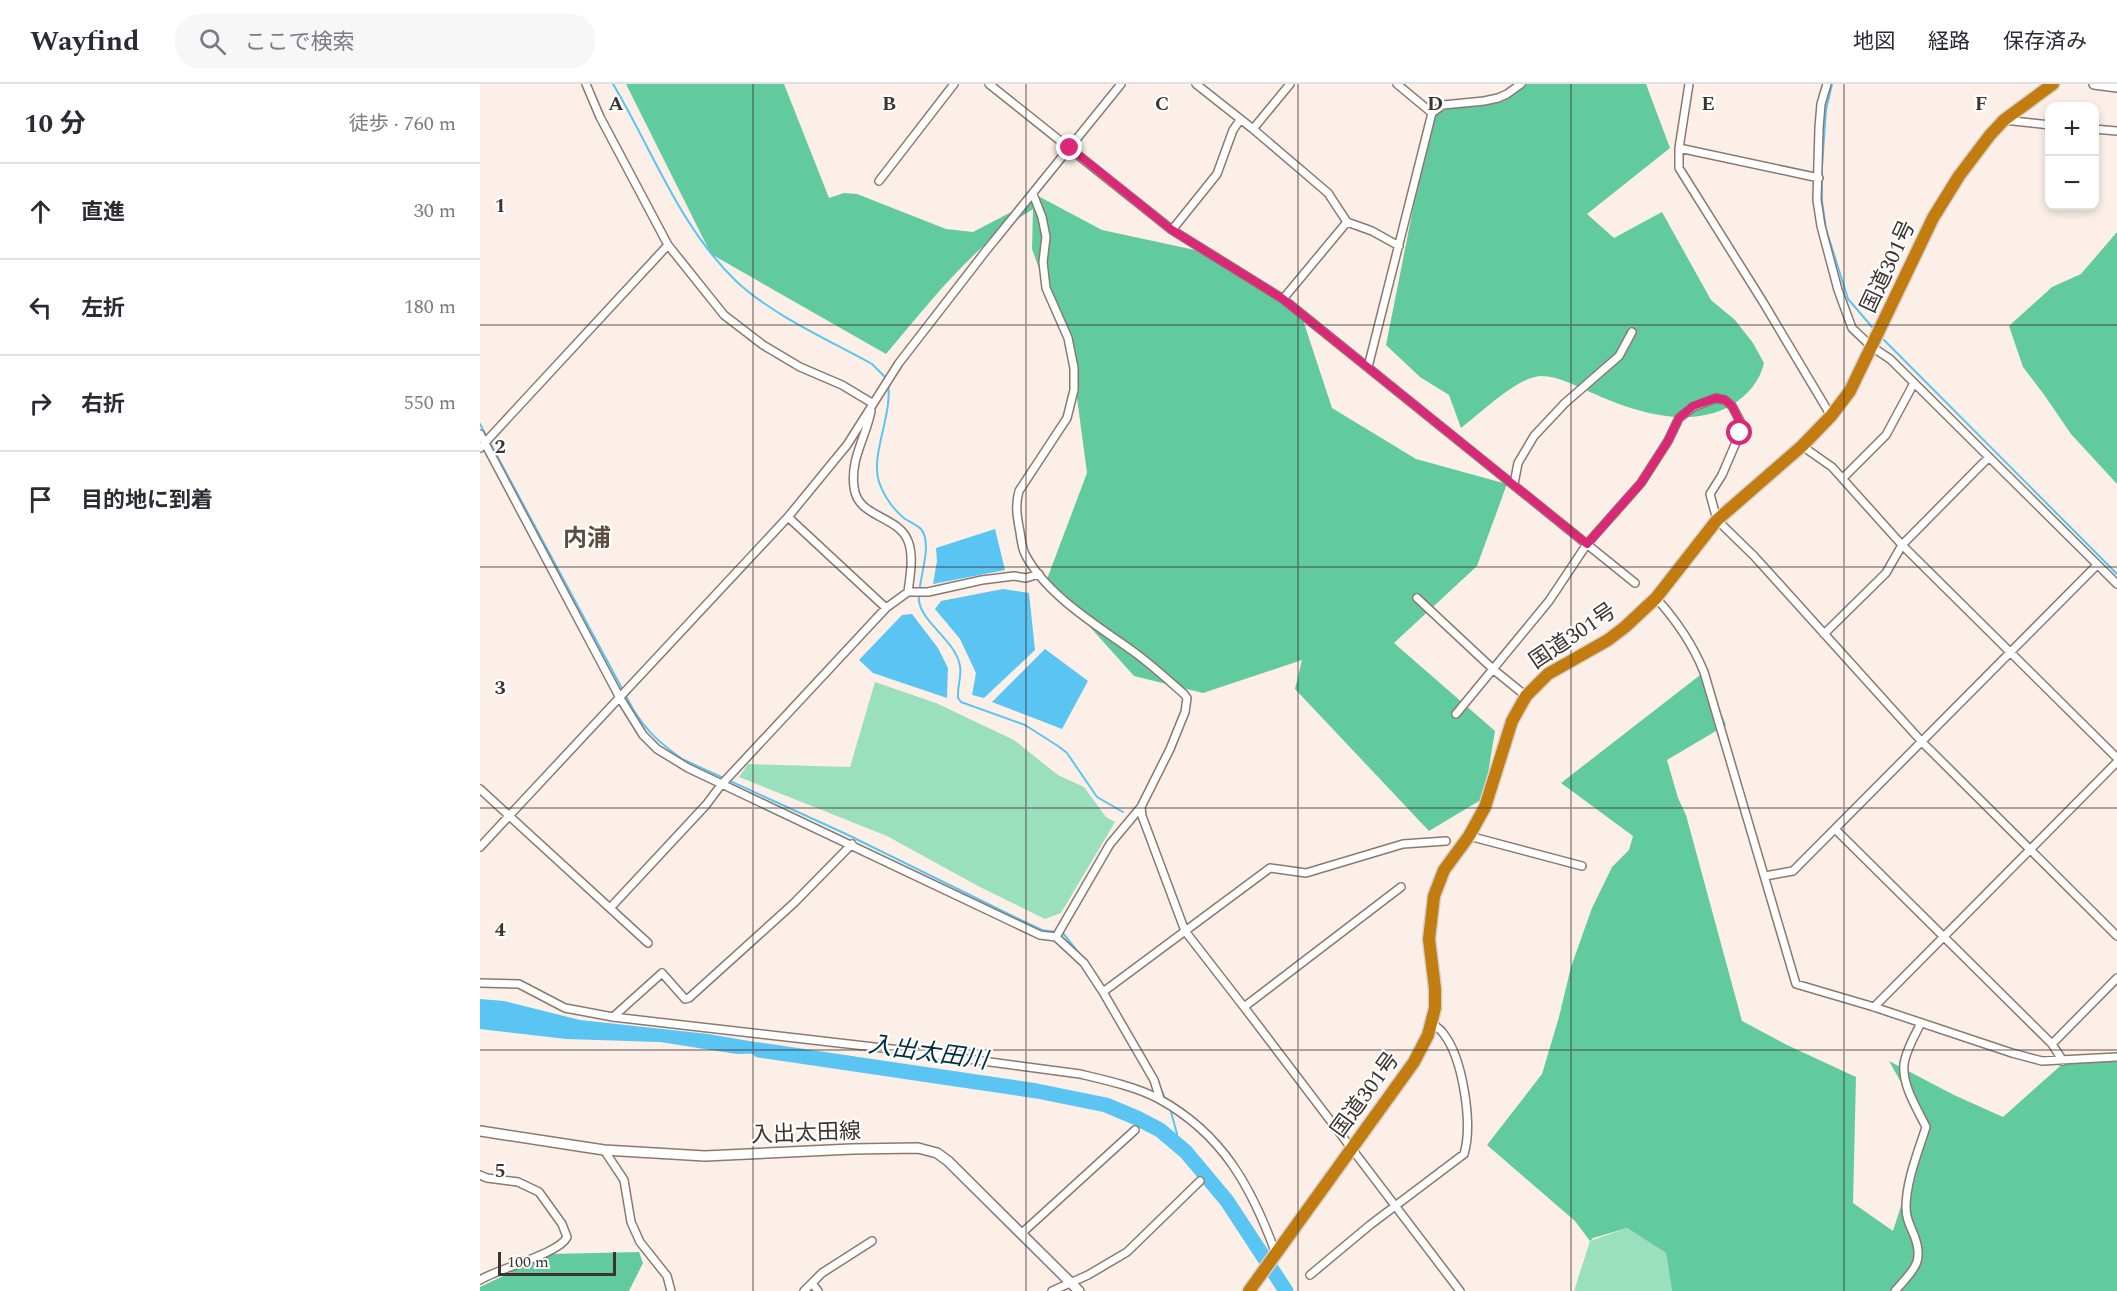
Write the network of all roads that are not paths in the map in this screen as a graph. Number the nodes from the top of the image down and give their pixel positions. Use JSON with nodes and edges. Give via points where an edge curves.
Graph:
{"nodes":[{"id":1,"x":586,"y":84,"type":"edge"},
{"id":2,"x":954,"y":84,"type":"edge"},
{"id":3,"x":990,"y":84,"type":"edge"},
{"id":4,"x":1121,"y":84,"type":"edge"},
{"id":5,"x":1196,"y":84,"type":"edge"},
{"id":6,"x":1290,"y":84,"type":"edge"},
{"id":7,"x":1397,"y":84,"type":"edge"},
{"id":8,"x":1521,"y":84,"type":"edge"},
{"id":9,"x":1689,"y":84,"type":"edge"},
{"id":10,"x":1827,"y":84,"type":"edge"},
{"id":11,"x":2053,"y":84,"type":"edge"},
{"id":12,"x":2094,"y":84,"type":"edge"},
{"id":13,"x":2117,"y":87,"type":"edge"},
{"id":14,"x":1432,"y":113,"type":"junction"},
{"id":15,"x":1240,"y":120,"type":"junction"},
{"id":16,"x":2004,"y":120,"type":"junction"},
{"id":17,"x":2045,"y":125,"type":"edge"},
{"id":18,"x":1253,"y":129,"type":"junction"},
{"id":19,"x":2099,"y":129,"type":"edge"},
{"id":20,"x":2117,"y":131,"type":"edge"},
{"id":21,"x":1070,"y":148,"type":"junction"},
{"id":22,"x":1679,"y":148,"type":"junction"},
{"id":23,"x":1819,"y":178,"type":"junction"},
{"id":24,"x":879,"y":181,"type":"dead end"},
{"id":25,"x":1033,"y":195,"type":"junction"},
{"id":26,"x":1347,"y":222,"type":"junction"},
{"id":27,"x":1172,"y":230,"type":"junction"},
{"id":28,"x":668,"y":245,"type":"junction"},
{"id":29,"x":1400,"y":246,"type":"junction"},
{"id":30,"x":1283,"y":299,"type":"junction"},
{"id":31,"x":1632,"y":332,"type":"dead end"},
{"id":32,"x":1872,"y":347,"type":"junction"},
{"id":33,"x":1368,"y":367,"type":"junction"},
{"id":34,"x":1914,"y":383,"type":"junction"},
{"id":35,"x":873,"y":403,"type":"junction"},
{"id":36,"x":1831,"y":416,"type":"junction"},
{"id":37,"x":480,"y":435,"type":"edge"},
{"id":38,"x":483,"y":445,"type":"edge"},
{"id":39,"x":1802,"y":446,"type":"junction"},
{"id":40,"x":1989,"y":457,"type":"junction"},
{"id":41,"x":1843,"y":478,"type":"junction"},
{"id":42,"x":1514,"y":484,"type":"junction"},
{"id":43,"x":788,"y":517,"type":"junction"},
{"id":44,"x":1717,"y":520,"type":"junction"},
{"id":45,"x":1587,"y":544,"type":"junction"},
{"id":46,"x":1902,"y":545,"type":"junction"},
{"id":47,"x":2097,"y":565,"type":"junction"},
{"id":48,"x":1039,"y":574,"type":"junction"},
{"id":49,"x":1635,"y":583,"type":"dead end"},
{"id":50,"x":2117,"y":584,"type":"edge"},
{"id":51,"x":908,"y":592,"type":"junction"},
{"id":52,"x":1417,"y":597,"type":"dead end"},
{"id":53,"x":1656,"y":598,"type":"junction"},
{"id":54,"x":886,"y":608,"type":"junction"},
{"id":55,"x":1824,"y":634,"type":"junction"},
{"id":56,"x":2011,"y":652,"type":"junction"},
{"id":57,"x":1494,"y":670,"type":"junction"},
{"id":58,"x":1526,"y":696,"type":"junction"},
{"id":59,"x":620,"y":698,"type":"junction"},
{"id":60,"x":1456,"y":714,"type":"dead end"},
{"id":61,"x":1922,"y":742,"type":"junction"},
{"id":62,"x":2117,"y":760,"type":"edge"},
{"id":63,"x":721,"y":785,"type":"junction"},
{"id":64,"x":480,"y":789,"type":"edge"},
{"id":65,"x":1141,"y":807,"type":"junction"},
{"id":66,"x":509,"y":816,"type":"junction"},
{"id":67,"x":1835,"y":829,"type":"junction"},
{"id":68,"x":1469,"y":836,"type":"junction"},
{"id":69,"x":1446,"y":841,"type":"dead end"},
{"id":70,"x":852,"y":844,"type":"junction"},
{"id":71,"x":480,"y":847,"type":"edge"},
{"id":72,"x":2030,"y":850,"type":"junction"},
{"id":73,"x":1582,"y":866,"type":"dead end"},
{"id":74,"x":1765,"y":876,"type":"junction"},
{"id":75,"x":1401,"y":887,"type":"dead end"},
{"id":76,"x":611,"y":908,"type":"junction"},
{"id":77,"x":1185,"y":931,"type":"junction"},
{"id":78,"x":2117,"y":936,"type":"edge"},
{"id":79,"x":1056,"y":937,"type":"junction"},
{"id":80,"x":1943,"y":938,"type":"junction"},
{"id":81,"x":648,"y":943,"type":"dead end"},
{"id":82,"x":2117,"y":978,"type":"edge"},
{"id":83,"x":480,"y":983,"type":"edge"},
{"id":84,"x":1103,"y":992,"type":"junction"},
{"id":85,"x":1244,"y":1006,"type":"junction"},
{"id":86,"x":1874,"y":1007,"type":"junction"},
{"id":87,"x":613,"y":1017,"type":"junction"},
{"id":88,"x":1432,"y":1023,"type":"junction"},
{"id":89,"x":1921,"y":1023,"type":"junction"},
{"id":90,"x":2052,"y":1044,"type":"junction"},
{"id":91,"x":2117,"y":1057,"type":"edge"},
{"id":92,"x":2063,"y":1061,"type":"junction"},
{"id":93,"x":1160,"y":1099,"type":"junction"},
{"id":94,"x":1135,"y":1130,"type":"dead end"},
{"id":95,"x":480,"y":1131,"type":"edge"},
{"id":96,"x":1351,"y":1149,"type":"junction"},
{"id":97,"x":603,"y":1150,"type":"junction"},
{"id":98,"x":480,"y":1175,"type":"edge"},
{"id":99,"x":1200,"y":1180,"type":"dead end"},
{"id":100,"x":1396,"y":1207,"type":"junction"},
{"id":101,"x":1022,"y":1233,"type":"junction"},
{"id":102,"x":872,"y":1241,"type":"dead end"},
{"id":103,"x":1276,"y":1254,"type":"junction"},
{"id":104,"x":1310,"y":1275,"type":"dead end"},
{"id":105,"x":480,"y":1280,"type":"edge"},
{"id":106,"x":812,"y":1283,"type":"junction"},
{"id":107,"x":1070,"y":1283,"type":"junction"},
{"id":108,"x":1250,"y":1288,"type":"edge"},
{"id":109,"x":671,"y":1291,"type":"edge"},
{"id":110,"x":804,"y":1291,"type":"edge"},
{"id":111,"x":818,"y":1291,"type":"edge"},
{"id":112,"x":1052,"y":1291,"type":"edge"},
{"id":113,"x":1079,"y":1291,"type":"edge"},
{"id":114,"x":1460,"y":1291,"type":"edge"},
{"id":115,"x":1895,"y":1291,"type":"edge"}],
"edges":[{"from":1,"to":28,"type":"street"},
{"from":2,"to":24,"type":"street"},
{"from":3,"to":21,"type":"street"},
{"from":4,"to":21,"type":"street"},
{"from":5,"to":15,"type":"street"},
{"from":6,"to":18,"type":"street"},
{"from":7,"to":14,"type":"street"},
{"from":8,"to":14,"type":"street","via":[[1497,98],[1443,105]]},
{"from":9,"to":22,"type":"street"},
{"from":10,"to":23,"type":"street","via":[[1821,104]]},
{"from":11,"to":16,"type":"highway","name":"国道301号"},
{"from":12,"to":13,"type":"main road"},
{"from":14,"to":29,"type":"street"},
{"from":15,"to":18,"type":"street"},
{"from":15,"to":27,"type":"street","via":[[1217,174]]},
{"from":16,"to":17,"type":"street"},
{"from":16,"to":32,"type":"highway","name":"国道301号","via":[[1959,176],[1933,218]]},
{"from":18,"to":26,"type":"street","via":[[1328,193]]},
{"from":19,"to":20,"type":"street"},
{"from":21,"to":25,"type":"street"},
{"from":21,"to":27,"type":"street"},
{"from":22,"to":23,"type":"street"},
{"from":22,"to":36,"type":"street","via":[[1679,168],[1686,181]]},
{"from":23,"to":32,"type":"street","via":[[1821,226],[1838,290],[1852,328]]},
{"from":25,"to":35,"type":"street","via":[[984,252]]},
{"from":25,"to":48,"type":"street","via":[[1046,237],[1046,288],[1068,338],[1074,368],[1074,390],[1067,418],[1025,480],[1016,503],[1024,553]]},
{"from":26,"to":29,"type":"street"},
{"from":26,"to":30,"type":"street"},
{"from":27,"to":30,"type":"street"},
{"from":28,"to":35,"type":"street","via":[[724,315],[746,332],[800,367]]},
{"from":28,"to":38,"type":"street"},
{"from":29,"to":33,"type":"street"},
{"from":30,"to":33,"type":"street"},
{"from":31,"to":42,"type":"street","via":[[1619,356],[1534,436],[1518,463]]},
{"from":32,"to":34,"type":"street"},
{"from":32,"to":36,"type":"highway","name":"国道301号","via":[[1850,391]]},
{"from":33,"to":42,"type":"street"},
{"from":34,"to":40,"type":"street"},
{"from":34,"to":41,"type":"street","via":[[1886,435]]},
{"from":35,"to":43,"type":"street","via":[[847,445]]},
{"from":35,"to":51,"type":"street","via":[[855,457],[854,491],[860,504],[906,537],[910,561]]},
{"from":36,"to":39,"type":"highway","name":"国道301号"},
{"from":37,"to":38,"type":"street"},
{"from":38,"to":59,"type":"street"},
{"from":39,"to":41,"type":"street"},
{"from":39,"to":44,"type":"highway","name":"国道301号"},
{"from":40,"to":46,"type":"street"},
{"from":40,"to":47,"type":"street"},
{"from":41,"to":46,"type":"street"},
{"from":42,"to":45,"type":"street"},
{"from":43,"to":54,"type":"street"},
{"from":43,"to":59,"type":"street"},
{"from":44,"to":45,"type":"street","via":[[1710,494],[1740,433],[1740,422],[1732,406],[1716,398],[1693,406],[1679,418],[1641,483]]},
{"from":44,"to":53,"type":"highway","name":"国道301号"},
{"from":44,"to":55,"type":"street"},
{"from":45,"to":49,"type":"street"},
{"from":45,"to":57,"type":"street","via":[[1549,602]]},
{"from":46,"to":55,"type":"street","via":[[1886,573]]},
{"from":46,"to":56,"type":"street"},
{"from":47,"to":50,"type":"street"},
{"from":47,"to":56,"type":"street"},
{"from":48,"to":51,"type":"street"},
{"from":48,"to":65,"type":"street","via":[[1088,619],[1186,695],[1185,712]]},
{"from":51,"to":54,"type":"street"},
{"from":52,"to":57,"type":"street"},
{"from":53,"to":58,"type":"highway","name":"国道301号","via":[[1608,640],[1548,674]]},
{"from":53,"to":74,"type":"street","via":[[1696,653],[1704,672]]},
{"from":54,"to":63,"type":"street"},
{"from":55,"to":61,"type":"street"},
{"from":56,"to":61,"type":"street"},
{"from":56,"to":62,"type":"street"},
{"from":57,"to":58,"type":"street"},
{"from":57,"to":60,"type":"street"},
{"from":58,"to":68,"type":"highway","name":"国道301号","via":[[1512,721],[1485,807]]},
{"from":59,"to":63,"type":"street","via":[[643,735],[657,749]]},
{"from":59,"to":66,"type":"street"},
{"from":61,"to":67,"type":"street"},
{"from":61,"to":72,"type":"street"},
{"from":62,"to":72,"type":"street"},
{"from":63,"to":70,"type":"street"},
{"from":63,"to":76,"type":"street"},
{"from":64,"to":66,"type":"street"},
{"from":65,"to":77,"type":"street"},
{"from":65,"to":79,"type":"street","via":[[1110,844]]},
{"from":66,"to":71,"type":"street"},
{"from":66,"to":76,"type":"street"},
{"from":67,"to":74,"type":"street","via":[[1793,871]]},
{"from":67,"to":80,"type":"street"},
{"from":68,"to":73,"type":"street"},
{"from":68,"to":88,"type":"highway","name":"国道301号","via":[[1444,870],[1431,909],[1429,939],[1435,989]]},
{"from":69,"to":77,"type":"street","via":[[1403,843],[1306,873],[1270,868]]},
{"from":70,"to":79,"type":"street","via":[[1040,935]]},
{"from":70,"to":87,"type":"street","via":[[794,903],[689,998],[685,999],[662,973]]},
{"from":72,"to":78,"type":"street"},
{"from":72,"to":80,"type":"street"},
{"from":74,"to":86,"type":"street","via":[[1796,984]]},
{"from":75,"to":85,"type":"street"},
{"from":76,"to":81,"type":"street"},
{"from":77,"to":84,"type":"street"},
{"from":77,"to":85,"type":"street"},
{"from":79,"to":84,"type":"street","via":[[1084,963]]},
{"from":80,"to":86,"type":"street"},
{"from":80,"to":90,"type":"street"},
{"from":82,"to":90,"type":"street"},
{"from":83,"to":87,"type":"street","via":[[519,984],[565,1008]]},
{"from":84,"to":93,"type":"street","via":[[1154,1080]]},
{"from":85,"to":96,"type":"street"},
{"from":86,"to":89,"type":"street"},
{"from":87,"to":93,"type":"street","via":[[1080,1074]]},
{"from":88,"to":96,"type":"highway","name":"国道301号","via":[[1414,1062]]},
{"from":88,"to":100,"type":"street","via":[[1450,1046],[1463,1082],[1466,1148],[1464,1155]]},
{"from":89,"to":92,"type":"street","via":[[2012,1053]]},
{"from":89,"to":115,"type":"street","via":[[1904,1062],[1912,1100],[1926,1127],[1906,1206],[1920,1255]]},
{"from":90,"to":92,"type":"street"},
{"from":91,"to":92,"type":"street"},
{"from":93,"to":103,"type":"street","via":[[1191,1120],[1232,1162],[1247,1185]]},
{"from":94,"to":101,"type":"street"},
{"from":95,"to":97,"type":"main road","name":"入出太田線"},
{"from":96,"to":100,"type":"street"},
{"from":96,"to":103,"type":"highway","name":"国道301号"},
{"from":97,"to":101,"type":"main road","name":"入出太田線","via":[[705,1156],[918,1148],[948,1161]]},
{"from":97,"to":109,"type":"street","via":[[624,1180],[640,1242],[667,1276]]},
{"from":98,"to":105,"type":"street","via":[[518,1182],[538,1192],[567,1237],[559,1247]]},
{"from":99,"to":107,"type":"street","via":[[1127,1252]]},
{"from":100,"to":104,"type":"street"},
{"from":100,"to":114,"type":"street"},
{"from":101,"to":107,"type":"main road","name":"入出太田線"},
{"from":102,"to":106,"type":"street","via":[[822,1272]]},
{"from":103,"to":108,"type":"highway","name":"国道301号"},
{"from":106,"to":110,"type":"street"},
{"from":106,"to":111,"type":"street"},
{"from":107,"to":112,"type":"street"},
{"from":107,"to":113,"type":"main road","name":"入出太田線"}]}
